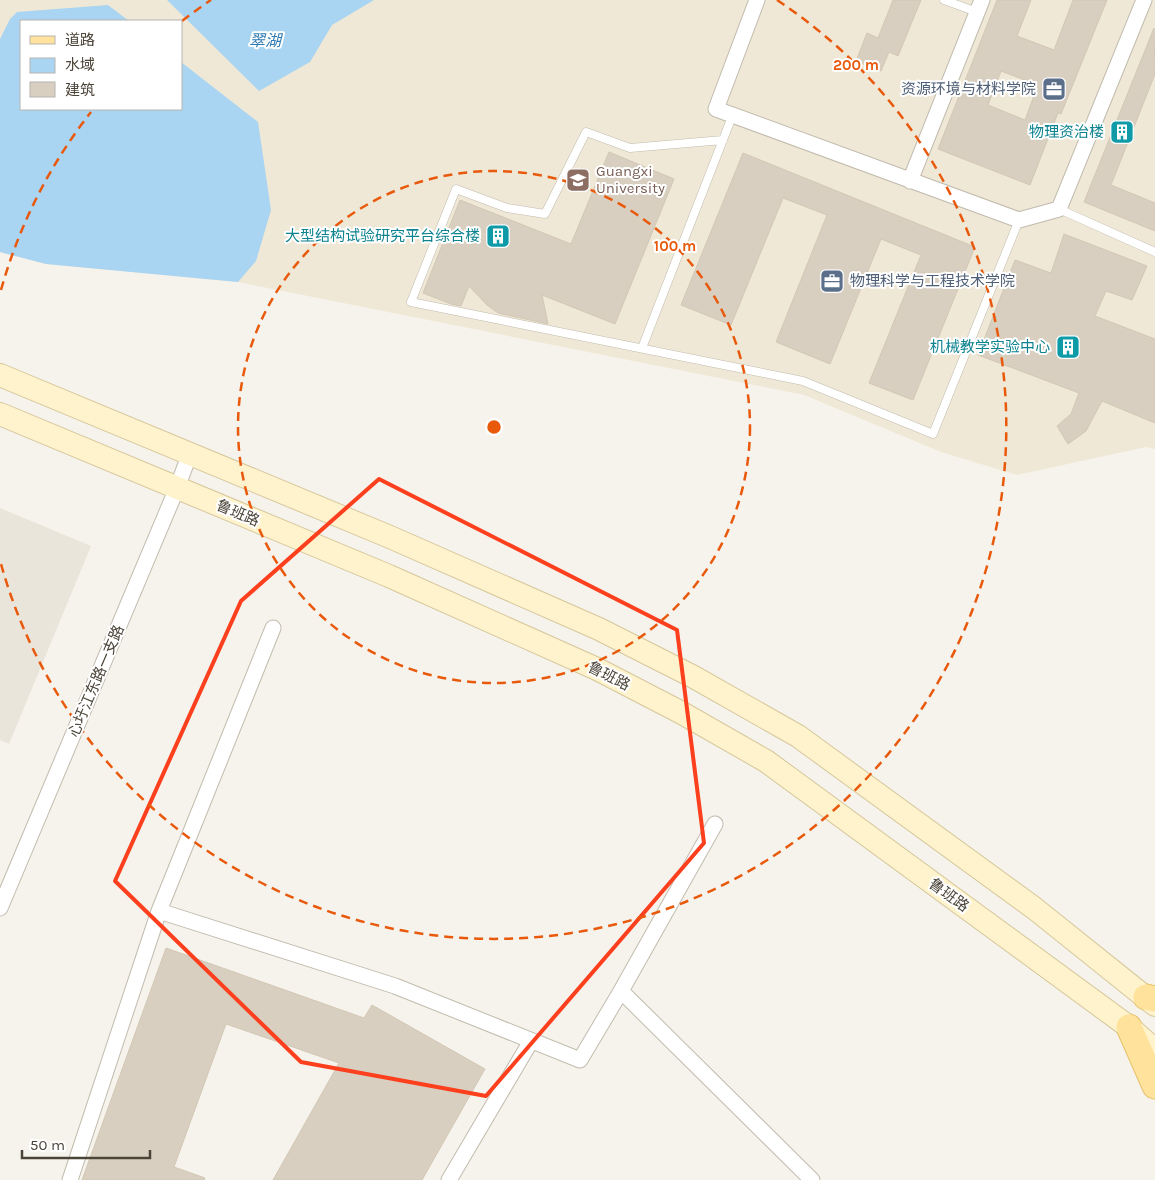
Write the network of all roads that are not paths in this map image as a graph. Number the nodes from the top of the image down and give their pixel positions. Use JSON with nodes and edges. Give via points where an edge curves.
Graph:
{"nodes":[{"id":1,"x":757,"y":0,"type":"edge"},
{"id":2,"x":944,"y":0,"type":"edge"},
{"id":3,"x":1144,"y":0,"type":"edge"},
{"id":4,"x":979,"y":6,"type":"edge"},
{"id":5,"x":733,"y":114,"type":"junction"},
{"id":6,"x":723,"y":140,"type":"junction"},
{"id":7,"x":910,"y":181,"type":"junction"},
{"id":8,"x":1059,"y":209,"type":"junction"},
{"id":9,"x":1018,"y":220,"type":"junction"},
{"id":10,"x":1155,"y":252,"type":"edge"},
{"id":11,"x":642,"y":348,"type":"junction"},
{"id":12,"x":0,"y":375,"type":"edge"},
{"id":13,"x":0,"y":414,"type":"edge"},
{"id":14,"x":190,"y":453,"type":"junction"},
{"id":15,"x":177,"y":488,"type":"junction"},
{"id":16,"x":273,"y":628,"type":"dead end"},
{"id":17,"x":715,"y":824,"type":"dead end"},
{"id":18,"x":0,"y":908,"type":"edge"},
{"id":19,"x":159,"y":911,"type":"junction"},
{"id":20,"x":621,"y":991,"type":"junction"},
{"id":21,"x":1152,"y":1001,"type":"edge"},
{"id":22,"x":1129,"y":1027,"type":"junction"},
{"id":23,"x":531,"y":1041,"type":"junction"},
{"id":24,"x":1155,"y":1050,"type":"edge"},
{"id":25,"x":1155,"y":1086,"type":"edge"},
{"id":26,"x":70,"y":1180,"type":"edge"},
{"id":27,"x":449,"y":1180,"type":"edge"},
{"id":28,"x":812,"y":1180,"type":"edge"}],
"edges":[{"from":1,"to":5,"type":"street","via":[[716,109]]},
{"from":2,"to":4,"type":"lane"},
{"from":3,"to":8,"type":"street"},
{"from":4,"to":7,"type":"street"},
{"from":5,"to":6,"type":"lane"},
{"from":5,"to":7,"type":"street"},
{"from":6,"to":11,"type":"lane"},
{"from":6,"to":11,"type":"lane","via":[[630,148],[586,132],[546,214],[507,208],[456,189],[411,302]]},
{"from":7,"to":9,"type":"street"},
{"from":8,"to":9,"type":"street"},
{"from":8,"to":10,"type":"lane"},
{"from":9,"to":11,"type":"lane","via":[[933,434],[803,381]]},
{"from":12,"to":14,"type":"main road"},
{"from":13,"to":15,"type":"main road","name":"鲁班路"},
{"from":14,"to":15,"type":"street","name":"心圩江东路一支路"},
{"from":14,"to":21,"type":"main road","via":[[599,629],[798,736],[1034,908]]},
{"from":15,"to":18,"type":"street","name":"心圩江东路一支路"},
{"from":15,"to":22,"type":"main road","name":"鲁班路","via":[[470,612],[597,669],[682,713],[766,761]]},
{"from":16,"to":19,"type":"street"},
{"from":17,"to":20,"type":"street"},
{"from":19,"to":23,"type":"street","via":[[395,986]]},
{"from":19,"to":26,"type":"street"},
{"from":20,"to":23,"type":"street","via":[[580,1060]]},
{"from":20,"to":28,"type":"street"},
{"from":22,"to":24,"type":"main road","name":"鲁班路"},
{"from":22,"to":25,"type":"main road"},
{"from":23,"to":27,"type":"street"}]}
